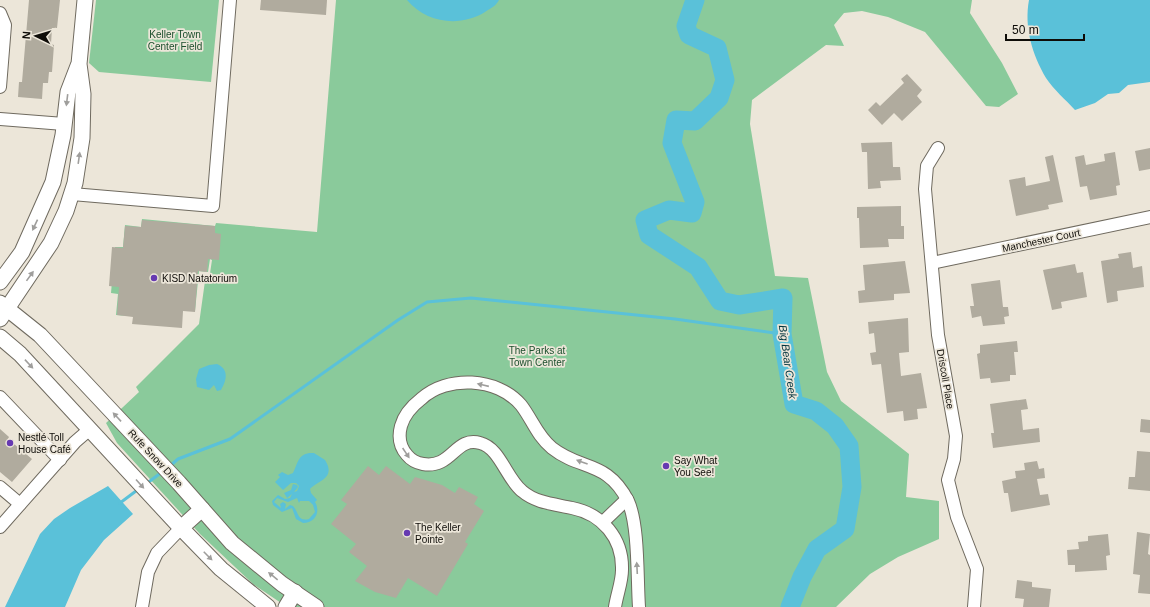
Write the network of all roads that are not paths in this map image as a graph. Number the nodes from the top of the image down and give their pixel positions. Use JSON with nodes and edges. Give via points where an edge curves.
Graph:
{"nodes":[{"id":1,"x":85,"y":0,"type":"edge"},
{"id":2,"x":230,"y":0,"type":"edge"},
{"id":3,"x":0,"y":14,"type":"edge"},
{"id":4,"x":79,"y":64,"type":"junction"},
{"id":5,"x":0,"y":86,"type":"edge"},
{"id":6,"x":0,"y":119,"type":"edge"},
{"id":7,"x":64,"y":124,"type":"junction"},
{"id":8,"x":938,"y":148,"type":"dead end"},
{"id":9,"x":72,"y":194,"type":"junction"},
{"id":10,"x":1150,"y":217,"type":"edge"},
{"id":11,"x":932,"y":264,"type":"junction"},
{"id":12,"x":0,"y":282,"type":"edge"},
{"id":13,"x":2,"y":310,"type":"edge"},
{"id":14,"x":0,"y":338,"type":"edge"},
{"id":15,"x":0,"y":397,"type":"edge"},
{"id":16,"x":90,"y":429,"type":"junction"},
{"id":17,"x":60,"y":460,"type":"junction"},
{"id":18,"x":0,"y":487,"type":"edge"},
{"id":19,"x":627,"y":500,"type":"junction"},
{"id":20,"x":20,"y":504,"type":"junction"},
{"id":21,"x":202,"y":509,"type":"junction"},
{"id":22,"x":603,"y":522,"type":"junction"},
{"id":23,"x":0,"y":527,"type":"edge"},
{"id":24,"x":181,"y":528,"type":"junction"},
{"id":25,"x":294,"y":592,"type":"junction"},
{"id":26,"x":142,"y":607,"type":"edge"},
{"id":27,"x":268,"y":607,"type":"edge"},
{"id":28,"x":286,"y":607,"type":"edge"},
{"id":29,"x":316,"y":607,"type":"edge"},
{"id":30,"x":616,"y":607,"type":"edge"},
{"id":31,"x":639,"y":607,"type":"edge"},
{"id":32,"x":974,"y":607,"type":"edge"}],
"edges":[{"from":1,"to":4,"type":"main road"},
{"from":2,"to":9,"type":"street","via":[[213,206]]},
{"from":3,"to":5,"type":"street","via":[[5,24]]},
{"from":4,"to":7,"type":"main road","one_way":true,"via":[[68,92]]},
{"from":9,"to":4,"type":"main road","one_way":true,"via":[[82,138],[83,94]]},
{"from":6,"to":7,"type":"street"},
{"from":7,"to":12,"type":"main road","one_way":true,"via":[[53,182],[45,202],[22,252]]},
{"from":8,"to":11,"type":"street","name":"Driscoll Place","via":[[927,166],[926,189]]},
{"from":13,"to":9,"type":"main road","one_way":true,"via":[[51,243]]},
{"from":10,"to":11,"type":"street","name":"Manchester Court"},
{"from":11,"to":32,"type":"street","name":"Driscoll Place","via":[[938,335],[956,436],[954,459],[948,480],[965,540],[977,570]]},
{"from":21,"to":13,"type":"main road","name":"Rufe Snow Drive","one_way":true,"via":[[40,335]]},
{"from":14,"to":16,"type":"main road","one_way":true,"via":[[20,354]]},
{"from":15,"to":17,"type":"street"},
{"from":16,"to":17,"type":"street"},
{"from":16,"to":24,"type":"main road","one_way":true},
{"from":17,"to":20,"type":"street"},
{"from":18,"to":20,"type":"street"},
{"from":19,"to":22,"type":"street"},
{"from":19,"to":22,"type":"street","one_way":true,"via":[[606,474],[553,449],[537,432],[521,405],[500,390],[478,383],[445,384],[426,394],[406,415],[400,444],[410,459],[418,463],[437,464],[446,460],[462,445],[473,442],[482,444],[490,448],[515,485],[530,497],[577,509]]},
{"from":31,"to":19,"type":"street","one_way":true,"via":[[634,525]]},
{"from":20,"to":23,"type":"street"},
{"from":21,"to":24,"type":"main road"},
{"from":25,"to":21,"type":"main road","name":"Rufe Snow Drive","one_way":true,"via":[[232,543]]},
{"from":22,"to":30,"type":"street","via":[[619,544],[622,559],[621,584]]},
{"from":24,"to":26,"type":"street","via":[[157,553],[148,572]]},
{"from":24,"to":27,"type":"main road","one_way":true,"via":[[240,586]]},
{"from":25,"to":28,"type":"main road"},
{"from":25,"to":29,"type":"main road","name":"Rufe Snow Drive"}]}
